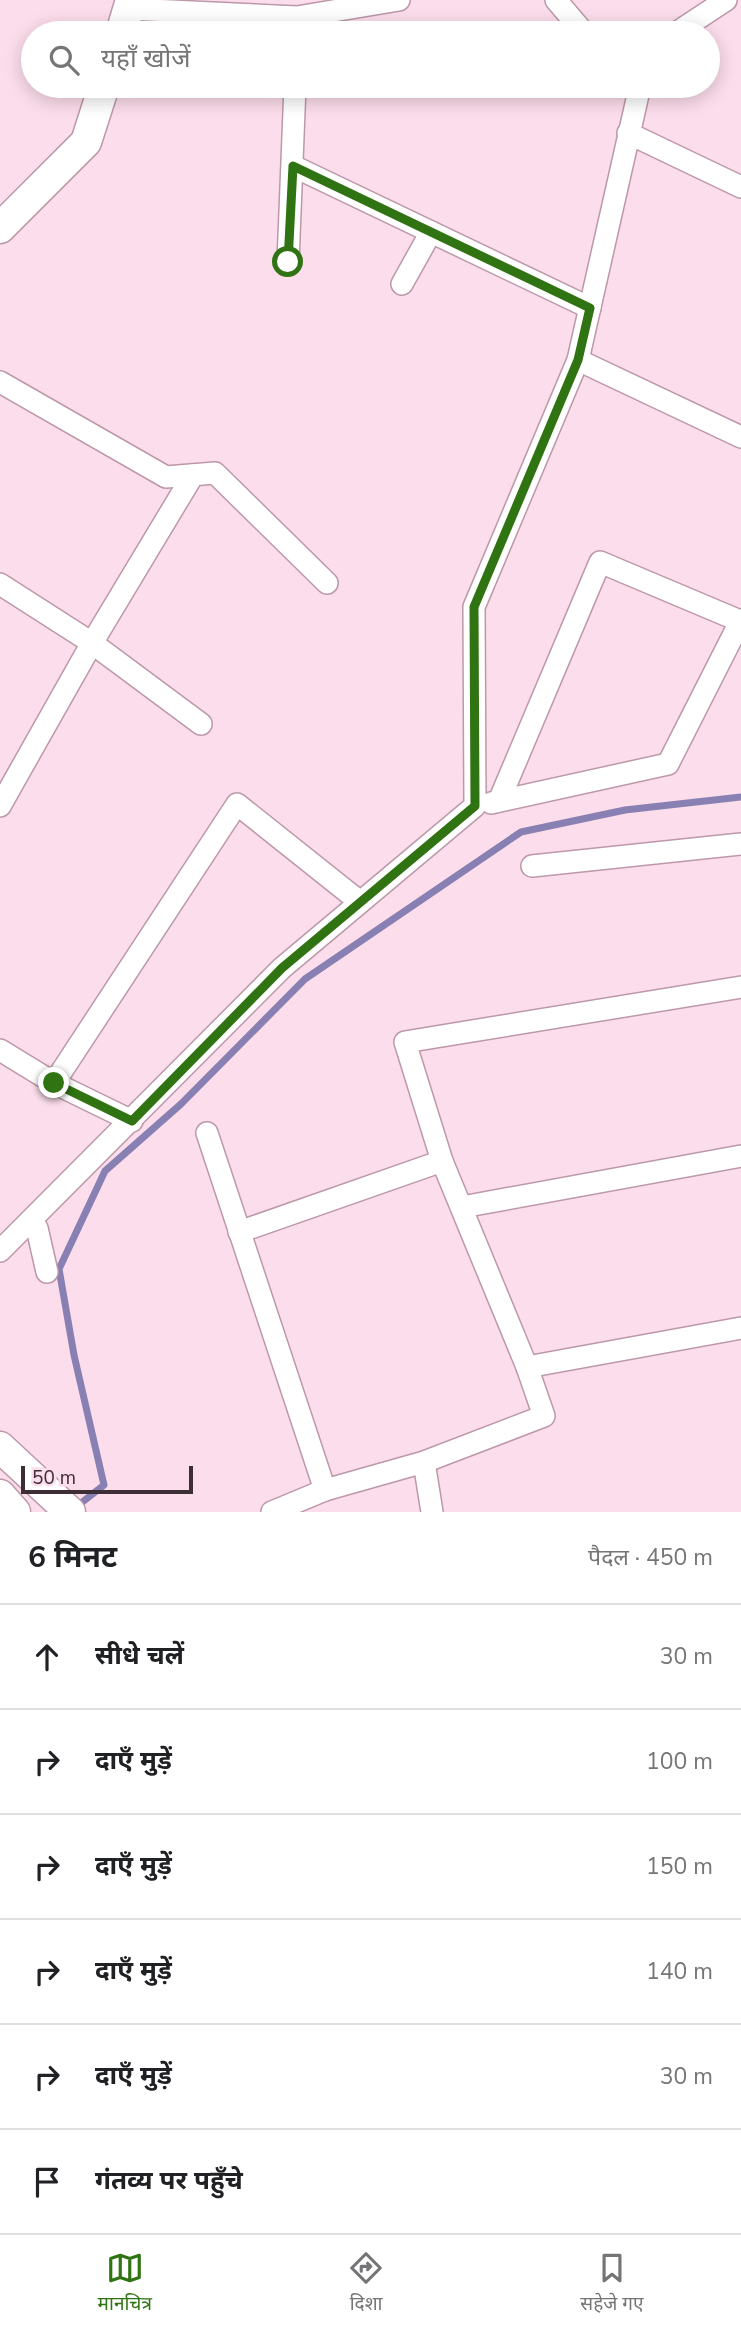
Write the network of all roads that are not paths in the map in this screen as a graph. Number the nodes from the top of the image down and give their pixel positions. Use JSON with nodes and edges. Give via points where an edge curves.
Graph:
{"nodes":[{"id":1,"x":399,"y":0,"type":"edge"},
{"id":2,"x":556,"y":0,"type":"edge"},
{"id":3,"x":573,"y":0,"type":"edge"},
{"id":4,"x":726,"y":0,"type":"edge"},
{"id":5,"x":127,"y":14,"type":"edge"},
{"id":6,"x":235,"y":21,"type":"edge"},
{"id":7,"x":313,"y":21,"type":"edge"},
{"id":8,"x":573,"y":21,"type":"edge"},
{"id":9,"x":578,"y":21,"type":"edge"},
{"id":10,"x":694,"y":21,"type":"edge"},
{"id":11,"x":100,"y":98,"type":"edge"},
{"id":12,"x":295,"y":98,"type":"edge"},
{"id":13,"x":635,"y":98,"type":"edge"},
{"id":14,"x":628,"y":133,"type":"junction"},
{"id":15,"x":293,"y":166,"type":"junction"},
{"id":16,"x":741,"y":187,"type":"edge"},
{"id":17,"x":0,"y":228,"type":"edge"},
{"id":18,"x":431,"y":232,"type":"junction"},
{"id":19,"x":288,"y":262,"type":"dead end"},
{"id":20,"x":402,"y":284,"type":"dead end"},
{"id":21,"x":590,"y":308,"type":"junction"},
{"id":22,"x":578,"y":360,"type":"junction"},
{"id":23,"x":0,"y":382,"type":"edge"},
{"id":24,"x":741,"y":437,"type":"edge"},
{"id":25,"x":193,"y":475,"type":"junction"},
{"id":26,"x":327,"y":583,"type":"dead end"},
{"id":27,"x":0,"y":584,"type":"edge"},
{"id":28,"x":738,"y":632,"type":"edge"},
{"id":29,"x":92,"y":643,"type":"junction"},
{"id":30,"x":201,"y":724,"type":"dead end"},
{"id":31,"x":499,"y":801,"type":"junction"},
{"id":32,"x":0,"y":806,"type":"edge"},
{"id":33,"x":475,"y":806,"type":"junction"},
{"id":34,"x":741,"y":844,"type":"edge"},
{"id":35,"x":532,"y":866,"type":"dead end"},
{"id":36,"x":360,"y":902,"type":"junction"},
{"id":37,"x":741,"y":987,"type":"edge"},
{"id":38,"x":0,"y":1050,"type":"edge"},
{"id":39,"x":54,"y":1083,"type":"junction"},
{"id":40,"x":132,"y":1121,"type":"junction"},
{"id":41,"x":207,"y":1133,"type":"dead end"},
{"id":42,"x":741,"y":1156,"type":"edge"},
{"id":43,"x":442,"y":1161,"type":"junction"},
{"id":44,"x":463,"y":1208,"type":"junction"},
{"id":45,"x":30,"y":1223,"type":"junction"},
{"id":46,"x":239,"y":1232,"type":"junction"},
{"id":47,"x":0,"y":1251,"type":"edge"},
{"id":48,"x":47,"y":1272,"type":"dead end"},
{"id":49,"x":741,"y":1328,"type":"edge"},
{"id":50,"x":527,"y":1367,"type":"junction"},
{"id":51,"x":0,"y":1447,"type":"edge"},
{"id":52,"x":424,"y":1462,"type":"junction"},
{"id":53,"x":325,"y":1490,"type":"junction"},
{"id":54,"x":0,"y":1495,"type":"edge"},
{"id":55,"x":15,"y":1512,"type":"edge"},
{"id":56,"x":70,"y":1512,"type":"edge"},
{"id":57,"x":272,"y":1512,"type":"edge"},
{"id":58,"x":432,"y":1512,"type":"edge"}],
"edges":[{"from":1,"to":7,"type":"street"},
{"from":2,"to":8,"type":"street"},
{"from":3,"to":9,"type":"street"},
{"from":4,"to":10,"type":"street"},
{"from":5,"to":6,"type":"street"},
{"from":11,"to":17,"type":"street","via":[[86,142]]},
{"from":12,"to":15,"type":"street"},
{"from":13,"to":14,"type":"street"},
{"from":14,"to":16,"type":"street"},
{"from":14,"to":21,"type":"street"},
{"from":15,"to":18,"type":"street"},
{"from":15,"to":19,"type":"street"},
{"from":18,"to":20,"type":"street"},
{"from":18,"to":21,"type":"street"},
{"from":21,"to":22,"type":"street"},
{"from":22,"to":24,"type":"street"},
{"from":22,"to":33,"type":"street","via":[[474,607]]},
{"from":23,"to":25,"type":"street","via":[[166,477]]},
{"from":25,"to":26,"type":"street","via":[[215,473]]},
{"from":25,"to":29,"type":"street"},
{"from":27,"to":29,"type":"street"},
{"from":28,"to":31,"type":"street","via":[[668,764]]},
{"from":28,"to":31,"type":"street","via":[[600,562]]},
{"from":29,"to":30,"type":"street"},
{"from":29,"to":32,"type":"street"},
{"from":31,"to":33,"type":"street"},
{"from":33,"to":36,"type":"street"},
{"from":34,"to":35,"type":"street"},
{"from":36,"to":39,"type":"street","via":[[237,804]]},
{"from":36,"to":40,"type":"street","via":[[282,968]]},
{"from":37,"to":43,"type":"street","via":[[405,1042]]},
{"from":38,"to":39,"type":"street"},
{"from":39,"to":40,"type":"street"},
{"from":40,"to":45,"type":"street"},
{"from":41,"to":46,"type":"street"},
{"from":42,"to":44,"type":"street"},
{"from":43,"to":44,"type":"street"},
{"from":43,"to":46,"type":"street"},
{"from":44,"to":50,"type":"street"},
{"from":45,"to":47,"type":"street"},
{"from":45,"to":48,"type":"street","via":[[37,1228]]},
{"from":46,"to":53,"type":"street"},
{"from":49,"to":50,"type":"street"},
{"from":50,"to":52,"type":"street","via":[[544,1416]]},
{"from":51,"to":56,"type":"street"},
{"from":52,"to":53,"type":"street"},
{"from":52,"to":58,"type":"street"},
{"from":53,"to":57,"type":"street"},
{"from":54,"to":55,"type":"street"}]}
